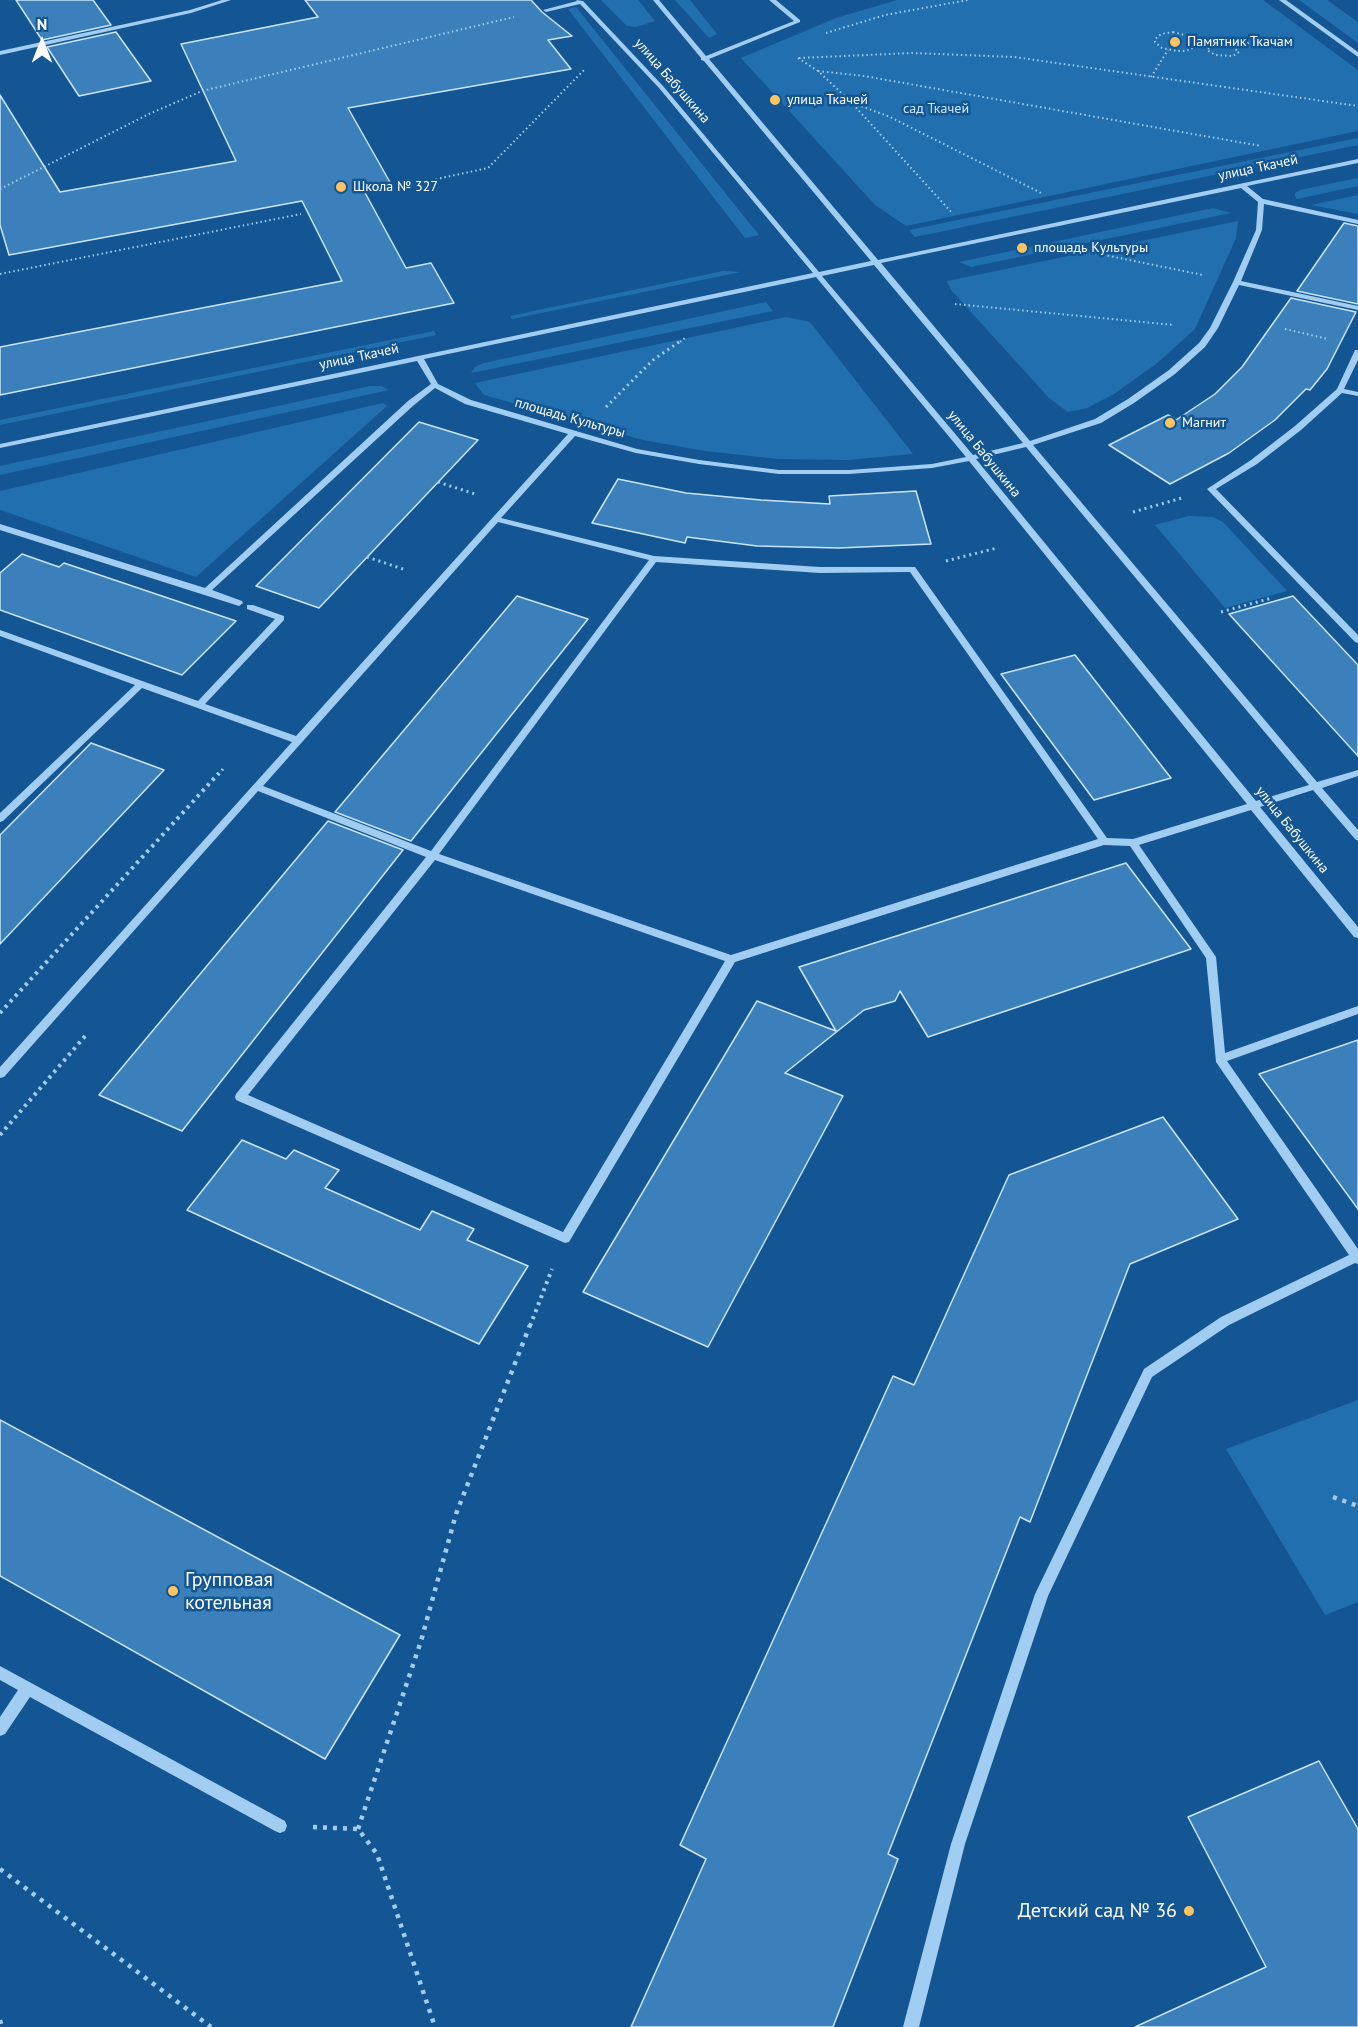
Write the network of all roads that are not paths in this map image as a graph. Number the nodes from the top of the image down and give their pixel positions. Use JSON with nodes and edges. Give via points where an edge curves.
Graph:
{"nodes":[{"id":1,"x":228,"y":0,"type":"edge"},
{"id":2,"x":656,"y":0,"type":"edge"},
{"id":3,"x":772,"y":0,"type":"edge"},
{"id":4,"x":1282,"y":0,"type":"edge"},
{"id":5,"x":580,"y":1,"type":"edge"},
{"id":6,"x":546,"y":10,"type":"road end"},
{"id":7,"x":0,"y":53,"type":"edge"},
{"id":8,"x":1358,"y":55,"type":"edge"},
{"id":9,"x":704,"y":59,"type":"junction"},
{"id":10,"x":1358,"y":161,"type":"edge"},
{"id":11,"x":1242,"y":185,"type":"junction"},
{"id":12,"x":1261,"y":201,"type":"junction"},
{"id":13,"x":1358,"y":222,"type":"edge"},
{"id":14,"x":874,"y":262,"type":"junction"},
{"id":15,"x":818,"y":275,"type":"junction"},
{"id":16,"x":1238,"y":282,"type":"junction"},
{"id":17,"x":1358,"y":308,"type":"edge"},
{"id":18,"x":1358,"y":352,"type":"edge"},
{"id":19,"x":419,"y":358,"type":"junction"},
{"id":20,"x":435,"y":385,"type":"junction"},
{"id":21,"x":1340,"y":390,"type":"junction"},
{"id":22,"x":1358,"y":394,"type":"edge"},
{"id":23,"x":573,"y":433,"type":"junction"},
{"id":24,"x":1027,"y":444,"type":"junction"},
{"id":25,"x":0,"y":446,"type":"edge"},
{"id":26,"x":971,"y":458,"type":"junction"},
{"id":27,"x":495,"y":519,"type":"junction"},
{"id":28,"x":0,"y":527,"type":"edge"},
{"id":29,"x":654,"y":559,"type":"junction"},
{"id":30,"x":206,"y":591,"type":"junction"},
{"id":31,"x":239,"y":603,"type":"dead end"},
{"id":32,"x":250,"y":607,"type":"dead end"},
{"id":33,"x":0,"y":633,"type":"edge"},
{"id":34,"x":1358,"y":640,"type":"edge"},
{"id":35,"x":141,"y":684,"type":"junction"},
{"id":36,"x":200,"y":704,"type":"junction"},
{"id":37,"x":297,"y":740,"type":"junction"},
{"id":38,"x":1358,"y":773,"type":"edge"},
{"id":39,"x":1314,"y":786,"type":"junction"},
{"id":40,"x":256,"y":787,"type":"junction"},
{"id":41,"x":1253,"y":804,"type":"junction"},
{"id":42,"x":0,"y":819,"type":"edge"},
{"id":43,"x":1358,"y":837,"type":"edge"},
{"id":44,"x":1104,"y":841,"type":"junction"},
{"id":45,"x":1133,"y":843,"type":"junction"},
{"id":46,"x":434,"y":856,"type":"junction"},
{"id":47,"x":1358,"y":934,"type":"edge"},
{"id":48,"x":731,"y":959,"type":"junction"},
{"id":49,"x":1358,"y":1010,"type":"edge"},
{"id":50,"x":1220,"y":1059,"type":"junction"},
{"id":51,"x":0,"y":1074,"type":"edge"},
{"id":52,"x":1357,"y":1258,"type":"edge"},
{"id":53,"x":0,"y":1673,"type":"edge"},
{"id":54,"x":28,"y":1688,"type":"junction"},
{"id":55,"x":0,"y":1729,"type":"edge"},
{"id":56,"x":280,"y":1826,"type":"dead end"},
{"id":57,"x":911,"y":2027,"type":"edge"}],
"edges":[{"from":1,"to":7,"type":"street"},
{"from":2,"to":9,"type":"street"},
{"from":3,"to":9,"type":"street","via":[[798,21]]},
{"from":4,"to":8,"type":"street"},
{"from":5,"to":6,"type":"street"},
{"from":5,"to":15,"type":"street","name":"улица Бабушкина","via":[[661,87]]},
{"from":9,"to":14,"type":"street"},
{"from":10,"to":11,"type":"street","name":"улица Ткачей"},
{"from":11,"to":12,"type":"street"},
{"from":11,"to":14,"type":"street","name":"улица Ткачей"},
{"from":12,"to":13,"type":"street"},
{"from":12,"to":16,"type":"street","name":"площадь Культуры","via":[[1259,230]]},
{"from":14,"to":15,"type":"street","name":"улица Ткачей"},
{"from":14,"to":24,"type":"street"},
{"from":15,"to":19,"type":"street","name":"улица Ткачей"},
{"from":15,"to":26,"type":"street","name":"улица Бабушкина"},
{"from":16,"to":17,"type":"street"},
{"from":16,"to":24,"type":"street","name":"площадь Культуры","via":[[1202,345],[1172,372],[1098,421]]},
{"from":18,"to":21,"type":"street"},
{"from":19,"to":20,"type":"street"},
{"from":19,"to":25,"type":"street","name":"улица Ткачей"},
{"from":20,"to":23,"type":"street","name":"площадь Культуры","via":[[468,402]]},
{"from":20,"to":30,"type":"street"},
{"from":21,"to":22,"type":"street"},
{"from":21,"to":34,"type":"street","via":[[1272,449],[1211,489]]},
{"from":23,"to":26,"type":"street","name":"площадь Культуры","via":[[636,451],[779,472],[932,466]]},
{"from":23,"to":27,"type":"street"},
{"from":24,"to":26,"type":"street","name":"площадь Культуры"},
{"from":24,"to":39,"type":"street"},
{"from":26,"to":41,"type":"street","name":"улица Бабушкина"},
{"from":27,"to":29,"type":"street"},
{"from":27,"to":37,"type":"street"},
{"from":28,"to":30,"type":"street"},
{"from":29,"to":44,"type":"street","via":[[826,570],[912,569]]},
{"from":29,"to":46,"type":"street"},
{"from":30,"to":31,"type":"street"},
{"from":32,"to":36,"type":"street","via":[[281,618]]},
{"from":33,"to":35,"type":"street"},
{"from":35,"to":36,"type":"street"},
{"from":35,"to":42,"type":"street"},
{"from":36,"to":37,"type":"street"},
{"from":37,"to":40,"type":"street"},
{"from":38,"to":39,"type":"street"},
{"from":39,"to":41,"type":"street"},
{"from":39,"to":43,"type":"street"},
{"from":40,"to":46,"type":"street"},
{"from":40,"to":51,"type":"street"},
{"from":41,"to":45,"type":"street"},
{"from":41,"to":47,"type":"street","name":"улица Бабушкина"},
{"from":44,"to":45,"type":"street"},
{"from":44,"to":48,"type":"street"},
{"from":45,"to":50,"type":"street","via":[[1211,957]]},
{"from":46,"to":48,"type":"street"},
{"from":46,"to":48,"type":"street","via":[[240,1097],[565,1238]]},
{"from":49,"to":50,"type":"street"},
{"from":50,"to":52,"type":"street"},
{"from":52,"to":57,"type":"street","via":[[1225,1321],[1148,1373],[1042,1594],[958,1844]]},
{"from":53,"to":54,"type":"street"},
{"from":54,"to":55,"type":"street"},
{"from":54,"to":56,"type":"street"}]}
